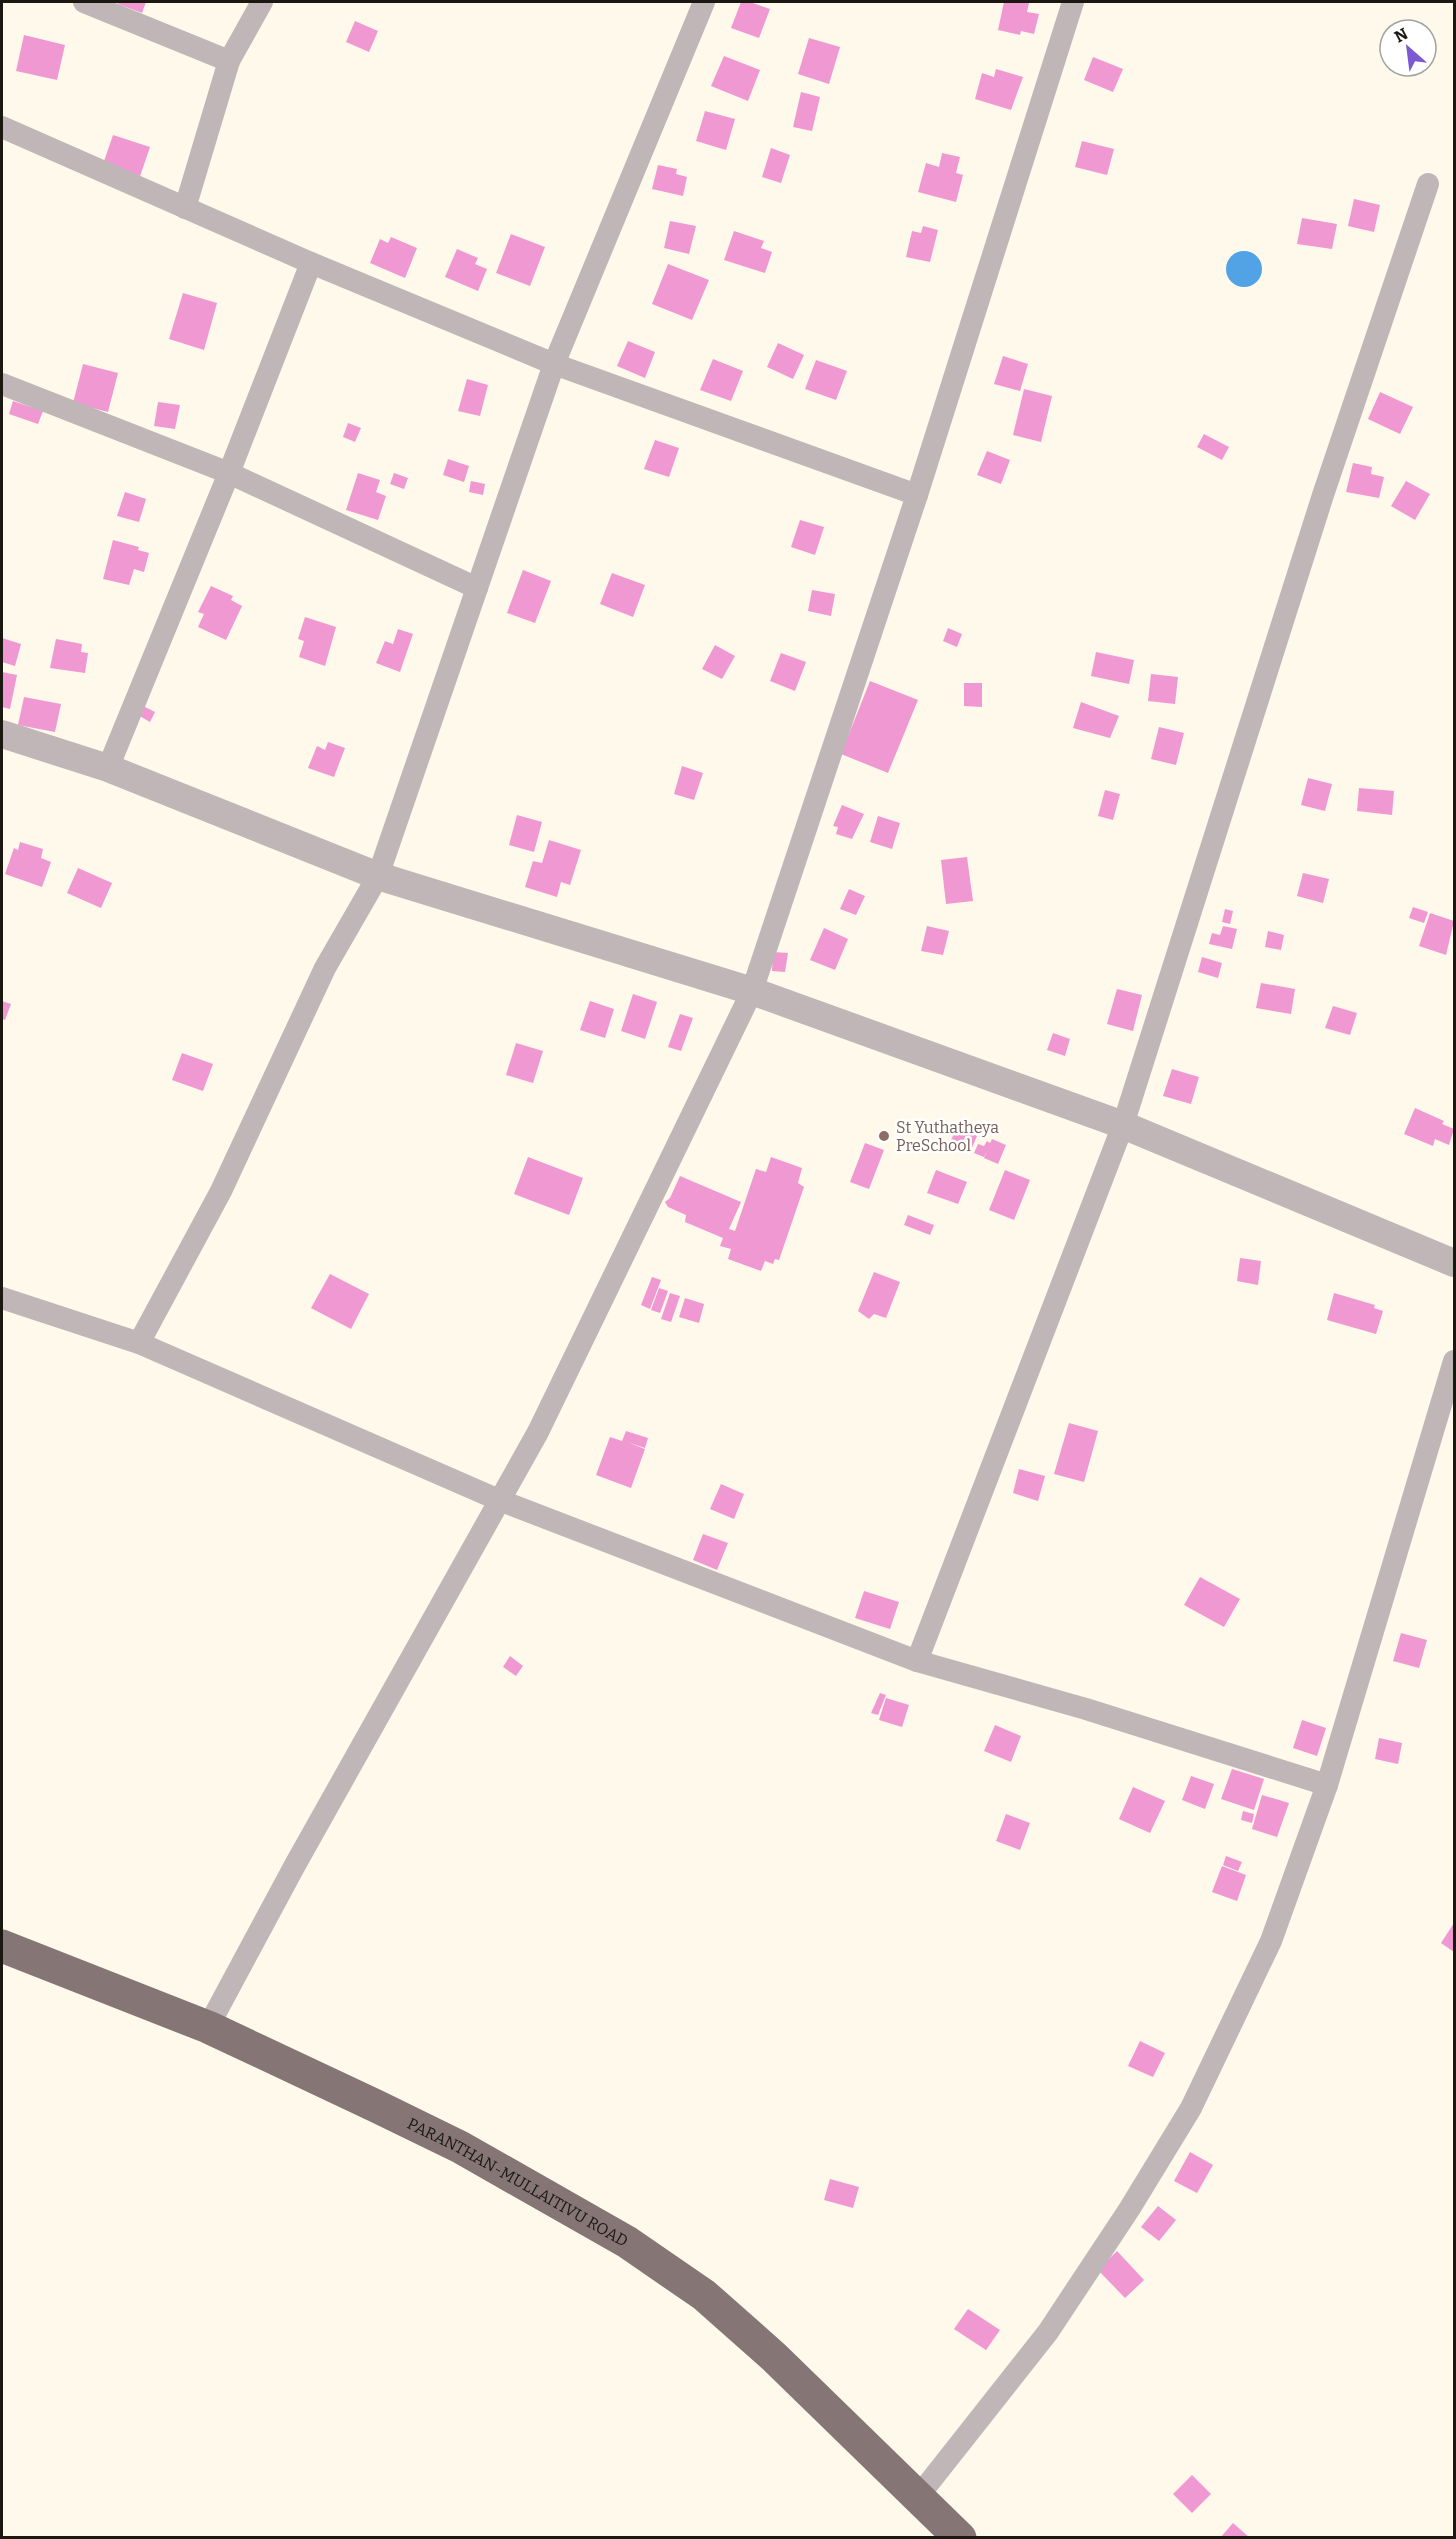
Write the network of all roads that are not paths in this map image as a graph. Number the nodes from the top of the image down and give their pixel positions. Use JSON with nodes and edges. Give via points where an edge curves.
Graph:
{"nodes":[{"id":1,"x":84,"y":2,"type":"edge"},
{"id":2,"x":262,"y":2,"type":"edge"},
{"id":3,"x":704,"y":2,"type":"edge"},
{"id":4,"x":1073,"y":2,"type":"edge"},
{"id":5,"x":229,"y":61,"type":"junction"},
{"id":6,"x":4,"y":136,"type":"edge"},
{"id":7,"x":1428,"y":184,"type":"dead end"},
{"id":8,"x":185,"y":208,"type":"junction"},
{"id":9,"x":311,"y":263,"type":"junction"},
{"id":10,"x":554,"y":364,"type":"junction"},
{"id":11,"x":2,"y":384,"type":"edge"},
{"id":12,"x":230,"y":473,"type":"junction"},
{"id":13,"x":917,"y":495,"type":"junction"},
{"id":14,"x":477,"y":588,"type":"junction"},
{"id":15,"x":2,"y":734,"type":"edge"},
{"id":16,"x":108,"y":768,"type":"junction"},
{"id":17,"x":378,"y":876,"type":"junction"},
{"id":18,"x":752,"y":992,"type":"junction"},
{"id":19,"x":1124,"y":1125,"type":"junction"},
{"id":20,"x":1455,"y":1263,"type":"edge"},
{"id":21,"x":2,"y":1298,"type":"edge"},
{"id":22,"x":139,"y":1343,"type":"junction"},
{"id":23,"x":1455,"y":1361,"type":"edge"},
{"id":24,"x":499,"y":1500,"type":"junction"},
{"id":25,"x":917,"y":1661,"type":"junction"},
{"id":26,"x":1327,"y":1785,"type":"junction"},
{"id":27,"x":2,"y":1946,"type":"edge"},
{"id":28,"x":208,"y":2027,"type":"junction"},
{"id":29,"x":917,"y":2498,"type":"junction"},
{"id":30,"x":960,"y":2538,"type":"edge"}],
"edges":[{"from":1,"to":5,"type":"street"},
{"from":2,"to":5,"type":"street"},
{"from":3,"to":10,"type":"street"},
{"from":4,"to":13,"type":"street"},
{"from":5,"to":8,"type":"street"},
{"from":6,"to":8,"type":"street"},
{"from":7,"to":19,"type":"street","via":[[1323,495]]},
{"from":8,"to":9,"type":"street"},
{"from":9,"to":10,"type":"street"},
{"from":9,"to":12,"type":"street"},
{"from":10,"to":13,"type":"street"},
{"from":10,"to":14,"type":"street"},
{"from":11,"to":12,"type":"street"},
{"from":12,"to":14,"type":"street"},
{"from":12,"to":16,"type":"street"},
{"from":13,"to":18,"type":"street"},
{"from":14,"to":17,"type":"street"},
{"from":15,"to":16,"type":"street"},
{"from":16,"to":17,"type":"street"},
{"from":17,"to":18,"type":"street"},
{"from":17,"to":22,"type":"street","via":[[325,968],[221,1191]]},
{"from":18,"to":19,"type":"street"},
{"from":18,"to":24,"type":"street","via":[[538,1432]]},
{"from":19,"to":20,"type":"street"},
{"from":19,"to":25,"type":"street"},
{"from":21,"to":22,"type":"street"},
{"from":22,"to":24,"type":"street"},
{"from":23,"to":26,"type":"street"},
{"from":24,"to":25,"type":"street"},
{"from":24,"to":28,"type":"street"},
{"from":25,"to":26,"type":"street","via":[[1086,1708]]},
{"from":26,"to":29,"type":"street","via":[[1271,1941],[1191,2108],[1048,2332]]},
{"from":27,"to":28,"type":"highway","name":"PARANTHAN-MULLAITIVU ROAD"},
{"from":28,"to":29,"type":"highway","name":"PARANTHAN-MULLAITIVU ROAD","via":[[460,2147],[627,2242],[704,2295]]},
{"from":29,"to":30,"type":"highway","name":"PARANTHAN-MULLAITIVU ROAD"}]}
